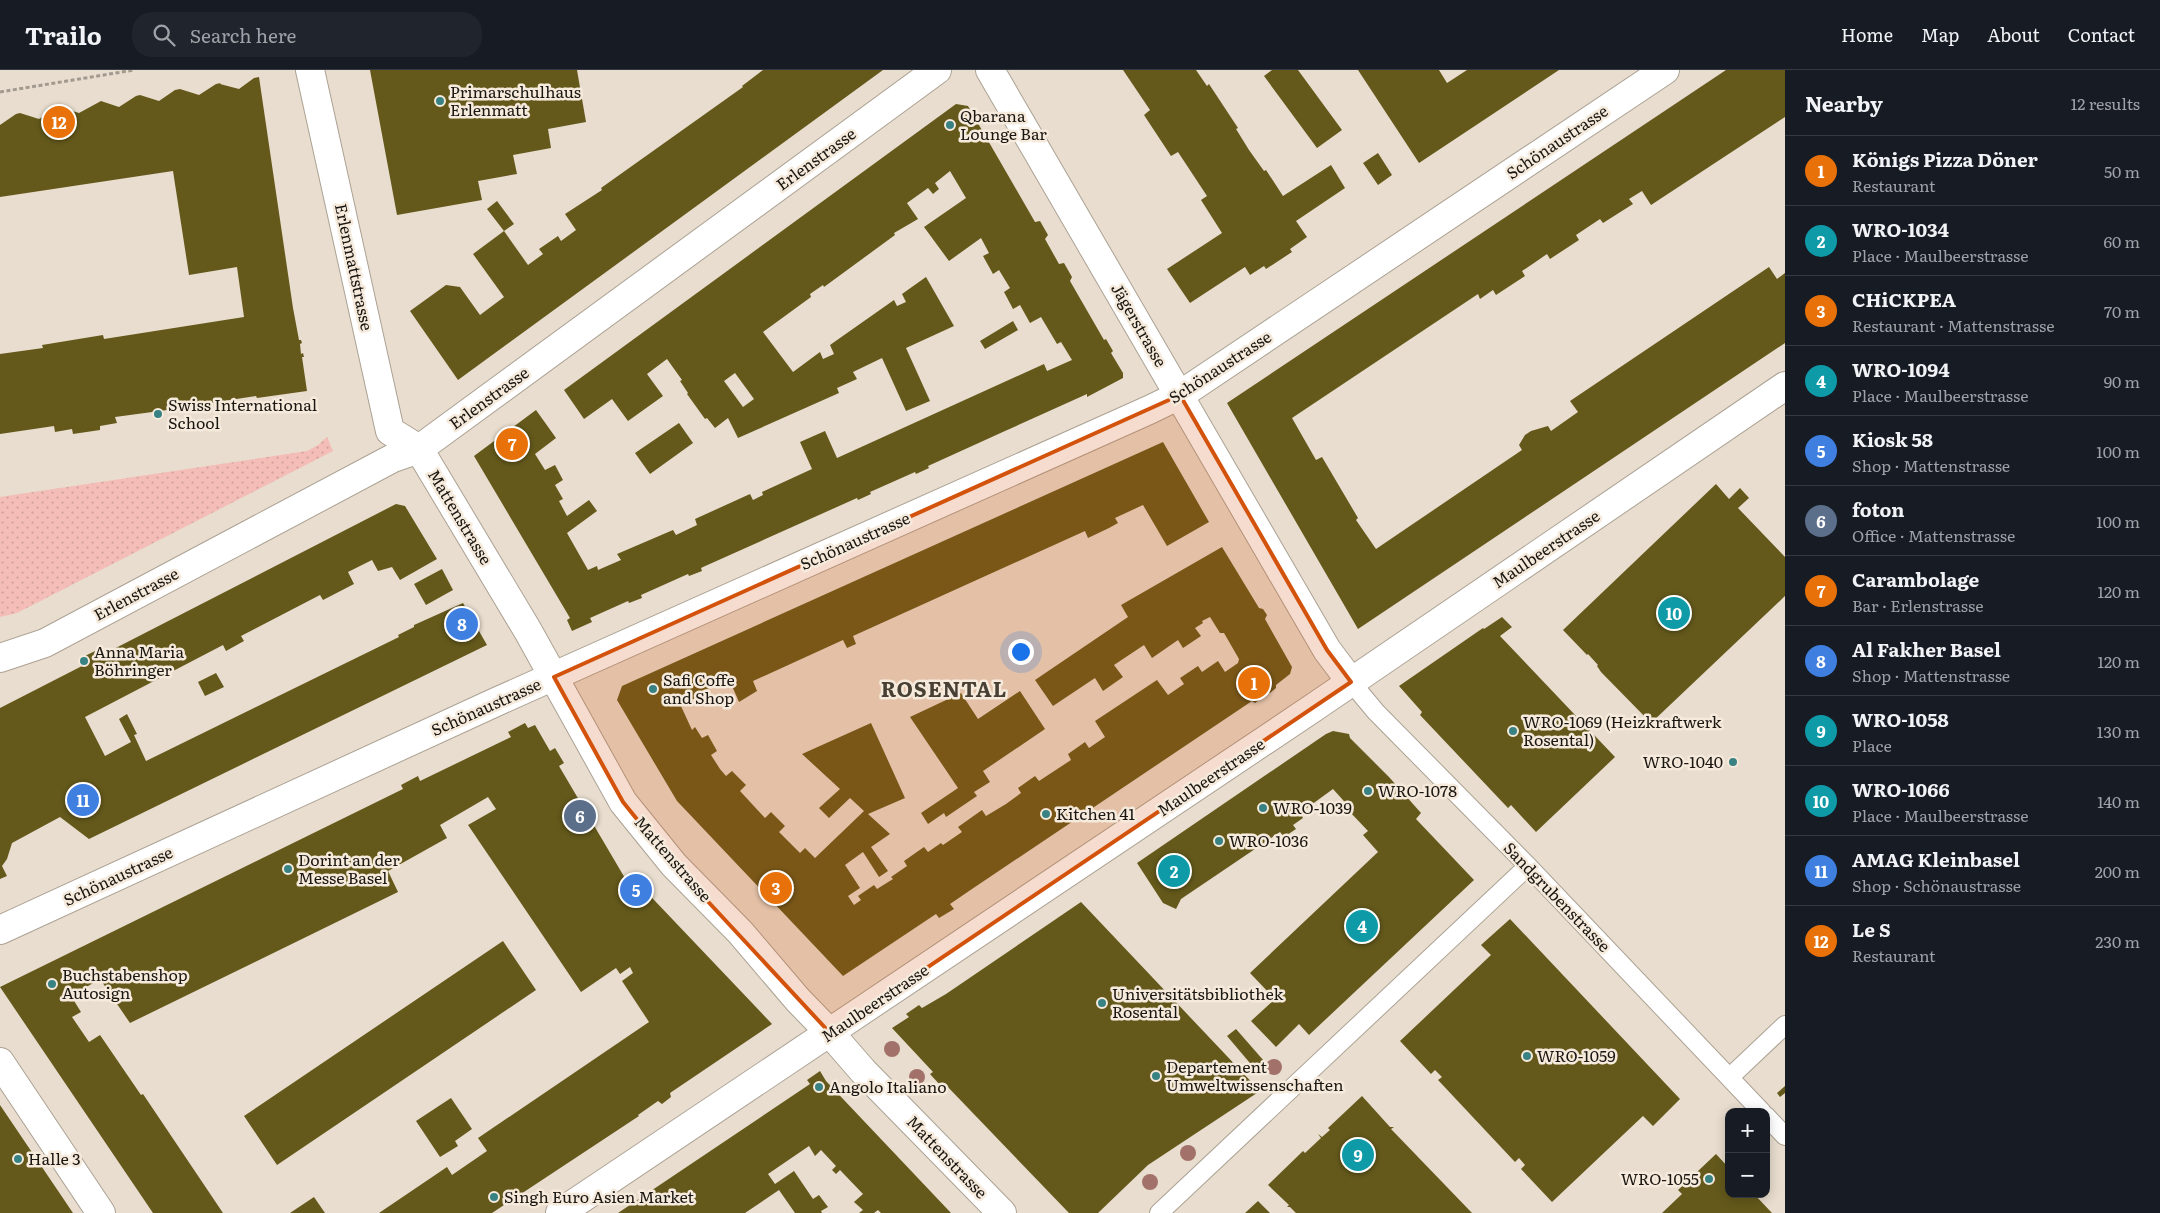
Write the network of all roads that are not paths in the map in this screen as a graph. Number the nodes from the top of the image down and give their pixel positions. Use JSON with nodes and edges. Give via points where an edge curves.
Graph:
{"nodes":[{"id":1,"x":310,"y":70,"type":"edge"},
{"id":2,"x":937,"y":70,"type":"edge"},
{"id":3,"x":990,"y":70,"type":"edge"},
{"id":4,"x":1665,"y":70,"type":"edge"},
{"id":5,"x":1785,"y":386,"type":"edge"},
{"id":6,"x":1180,"y":395,"type":"junction"},
{"id":7,"x":419,"y":449,"type":"junction"},
{"id":8,"x":0,"y":658,"type":"edge"},
{"id":9,"x":554,"y":677,"type":"junction"},
{"id":10,"x":1351,"y":682,"type":"junction"},
{"id":11,"x":1528,"y":866,"type":"junction"},
{"id":12,"x":0,"y":930,"type":"edge"},
{"id":13,"x":1785,"y":1025,"type":"edge"},
{"id":14,"x":830,"y":1033,"type":"junction"},
{"id":15,"x":0,"y":1062,"type":"edge"},
{"id":16,"x":1730,"y":1078,"type":"junction"},
{"id":17,"x":1758,"y":1108,"type":"edge"},
{"id":18,"x":1770,"y":1120,"type":"edge"},
{"id":19,"x":1785,"y":1136,"type":"edge"},
{"id":20,"x":101,"y":1213,"type":"edge"},
{"id":21,"x":560,"y":1213,"type":"edge"},
{"id":22,"x":1002,"y":1213,"type":"edge"},
{"id":23,"x":1159,"y":1213,"type":"edge"}],
"edges":[{"from":1,"to":7,"type":"street","name":"Erlenmattstrasse","via":[[390,431]]},
{"from":2,"to":7,"type":"street","name":"Erlenstrasse"},
{"from":3,"to":6,"type":"street","name":"Jägerstrasse"},
{"from":4,"to":6,"type":"street","name":"Schönaustrasse"},
{"from":5,"to":10,"type":"street","name":"Maulbeerstrasse"},
{"from":6,"to":9,"type":"street","name":"Schönaustrasse"},
{"from":6,"to":10,"type":"street","name":"Jägerstrasse","via":[[1327,650]]},
{"from":7,"to":8,"type":"street","name":"Erlenstrasse","via":[[393,458],[45,643]]},
{"from":7,"to":9,"type":"street","name":"Mattenstrasse"},
{"from":9,"to":12,"type":"street","name":"Schönaustrasse"},
{"from":9,"to":14,"type":"street","name":"Mattenstrasse","via":[[623,802],[674,864]]},
{"from":10,"to":11,"type":"lane","name":"Sandgrubenstrasse","via":[[1376,712]]},
{"from":10,"to":14,"type":"street","name":"Maulbeerstrasse"},
{"from":11,"to":16,"type":"lane","name":"Sandgrubenstrasse"},
{"from":11,"to":23,"type":"lane"},
{"from":13,"to":16,"type":"lane"},
{"from":14,"to":21,"type":"street","name":"Maulbeerstrasse"},
{"from":14,"to":22,"type":"street","name":"Mattenstrasse"},
{"from":15,"to":20,"type":"street"},
{"from":16,"to":17,"type":"lane","name":"Sandgrubenstrasse"},
{"from":18,"to":19,"type":"lane"}]}
